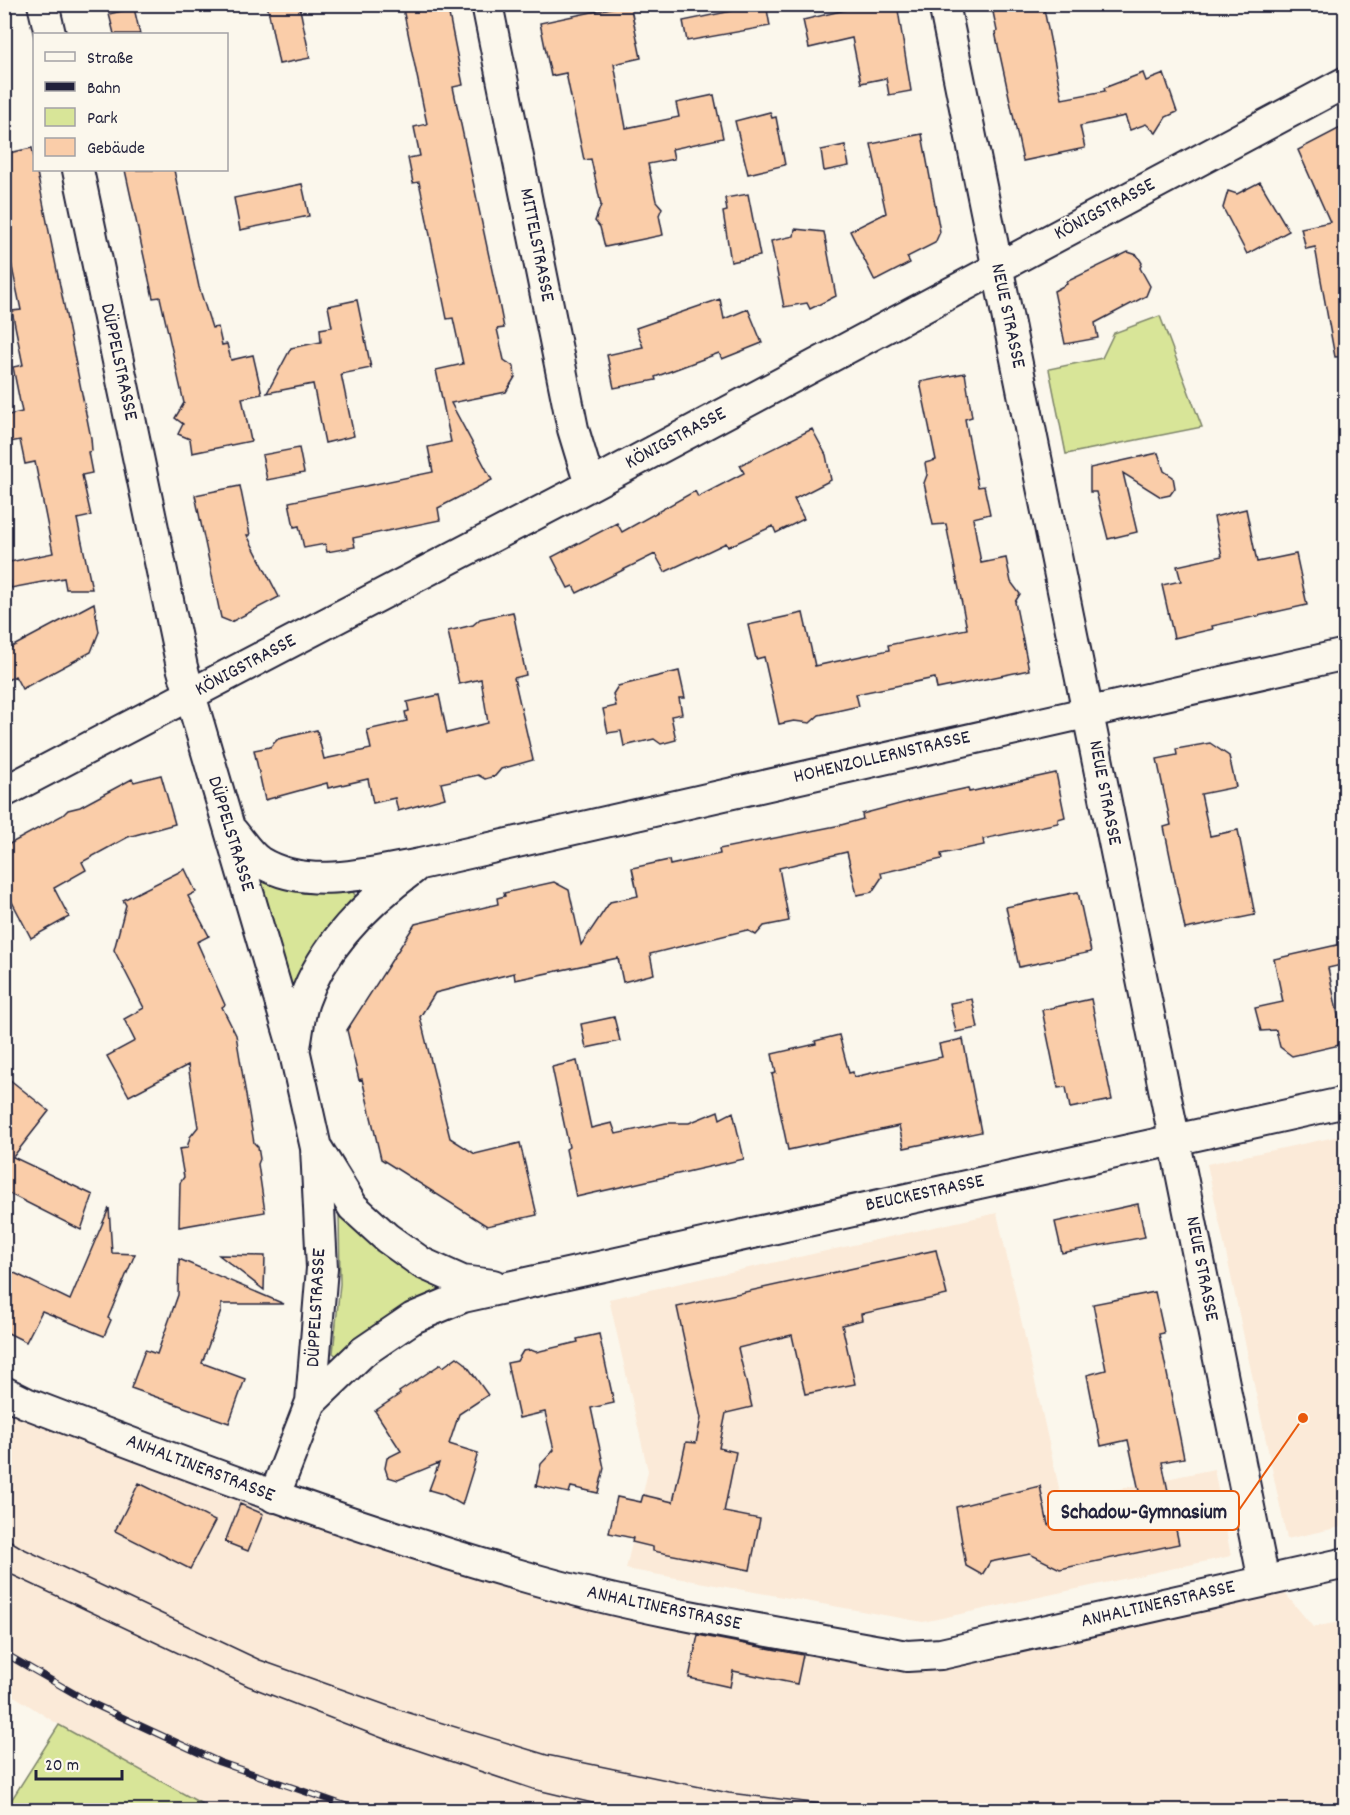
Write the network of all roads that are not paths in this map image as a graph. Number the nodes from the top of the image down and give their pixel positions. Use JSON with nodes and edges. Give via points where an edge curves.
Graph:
{"nodes":[{"id":1,"x":44,"y":4,"type":"edge"},
{"id":2,"x":487,"y":4,"type":"edge"},
{"id":3,"x":944,"y":4,"type":"edge"},
{"id":4,"x":50,"y":33,"type":"edge"},
{"id":5,"x":1346,"y":82,"type":"edge"},
{"id":6,"x":78,"y":171,"type":"edge"},
{"id":7,"x":997,"y":267,"type":"junction"},
{"id":8,"x":590,"y":485,"type":"junction"},
{"id":9,"x":1346,"y":654,"type":"edge"},
{"id":10,"x":190,"y":696,"type":"junction"},
{"id":11,"x":1088,"y":712,"type":"junction"},
{"id":12,"x":4,"y":792,"type":"edge"},
{"id":13,"x":227,"y":825,"type":"junction"},
{"id":14,"x":420,"y":864,"type":"junction"},
{"id":15,"x":294,"y":1049,"type":"junction"},
{"id":16,"x":1346,"y":1102,"type":"edge"},
{"id":17,"x":1175,"y":1140,"type":"junction"},
{"id":18,"x":316,"y":1148,"type":"junction"},
{"id":19,"x":505,"y":1286,"type":"junction"},
{"id":20,"x":4,"y":1392,"type":"edge"},
{"id":21,"x":311,"y":1402,"type":"junction"},
{"id":22,"x":273,"y":1497,"type":"junction"},
{"id":23,"x":1346,"y":1563,"type":"edge"},
{"id":24,"x":1264,"y":1581,"type":"junction"}],
"edges":[{"from":1,"to":4,"type":"street"},
{"from":2,"to":8,"type":"street","name":"MITTELSTRASSE","via":[[573,429]]},
{"from":3,"to":7,"type":"street","name":"NEUE STRASSE"},
{"from":5,"to":7,"type":"street","name":"KÖNIGSTRASSE"},
{"from":6,"to":10,"type":"street","name":"DÜPPELSTRASSE"},
{"from":7,"to":8,"type":"street","name":"KÖNIGSTRASSE"},
{"from":7,"to":11,"type":"street","name":"NEUE STRASSE"},
{"from":8,"to":10,"type":"street","name":"KÖNIGSTRASSE"},
{"from":9,"to":11,"type":"street","name":"HOHENZOLLERNSTRASSE"},
{"from":10,"to":12,"type":"street","name":"KÖNIGSTRASSE"},
{"from":10,"to":13,"type":"street","name":"DÜPPELSTRASSE"},
{"from":11,"to":14,"type":"street","name":"HOHENZOLLERNSTRASSE"},
{"from":11,"to":17,"type":"street","name":"NEUE STRASSE"},
{"from":13,"to":14,"type":"street","name":"HOHENZOLLERNSTRASSE","via":[[259,861],[297,876],[339,878]]},
{"from":13,"to":15,"type":"street","name":"DÜPPELSTRASSE"},
{"from":14,"to":15,"type":"street","name":"HOHENZOLLERNSTRASSE","via":[[385,889],[325,957],[304,1001]]},
{"from":15,"to":18,"type":"street","name":"DÜPPELSTRASSE"},
{"from":16,"to":17,"type":"street","name":"BEUCKESTRASSE"},
{"from":17,"to":19,"type":"street","name":"BEUCKESTRASSE"},
{"from":17,"to":24,"type":"street","name":"NEUE STRASSE"},
{"from":18,"to":19,"type":"street","name":"BEUCKESTRASSE","via":[[353,1207],[387,1238],[422,1263],[462,1281]]},
{"from":18,"to":21,"type":"street","name":"DÜPPELSTRASSE","via":[[322,1268]]},
{"from":19,"to":21,"type":"street","name":"BEUCKESTRASSE","via":[[463,1297],[413,1318],[363,1352]]},
{"from":20,"to":22,"type":"street","name":"ANHALTINERSTRASSE"},
{"from":21,"to":22,"type":"street","name":"DÜPPELSTRASSE"},
{"from":22,"to":24,"type":"street","name":"ANHALTINERSTRASSE","via":[[523,1576],[620,1602],[907,1656],[941,1654]]},
{"from":23,"to":24,"type":"street","name":"ANHALTINERSTRASSE"}]}
